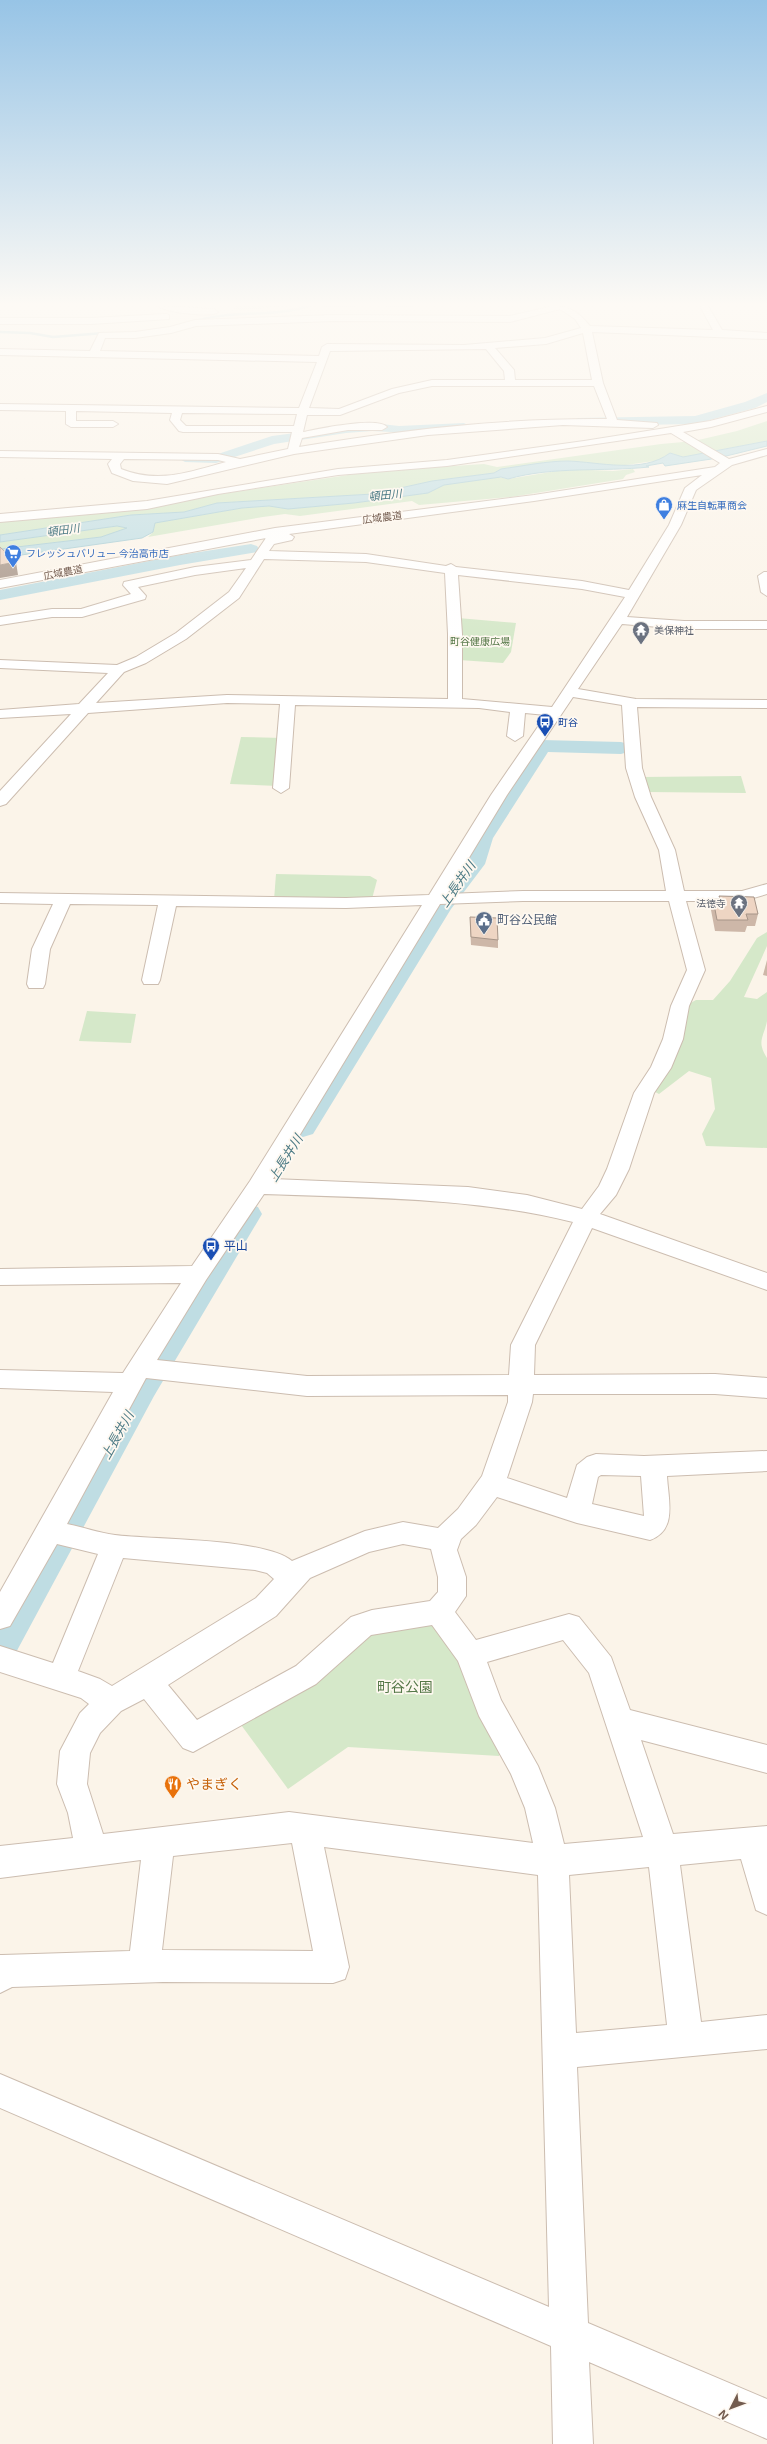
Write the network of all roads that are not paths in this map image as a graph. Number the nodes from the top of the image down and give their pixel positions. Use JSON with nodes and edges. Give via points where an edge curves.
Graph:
{"nodes":[{"id":1,"x":71,"y":420,"type":"edge"},
{"id":2,"x":301,"y":420,"type":"edge"},
{"id":3,"x":724,"y":420,"type":"edge"},
{"id":4,"x":176,"y":422,"type":"joint"},
{"id":5,"x":613,"y":422,"type":"joint"},
{"id":6,"x":160,"y":423,"type":"dead end"},
{"id":7,"x":122,"y":424,"type":"dead end"},
{"id":8,"x":352,"y":427,"type":"junction"},
{"id":9,"x":677,"y":429,"type":"junction"},
{"id":10,"x":435,"y":430,"type":"junction"},
{"id":11,"x":298,"y":432,"type":"junction"},
{"id":12,"x":368,"y":440,"type":"junction"},
{"id":13,"x":293,"y":451,"type":"junction"},
{"id":14,"x":767,"y":452,"type":"edge"},
{"id":15,"x":0,"y":454,"type":"edge"},
{"id":16,"x":121,"y":455,"type":"junction"},
{"id":17,"x":240,"y":462,"type":"junction"},
{"id":18,"x":722,"y":464,"type":"junction"},
{"id":19,"x":767,"y":465,"type":"edge"},
{"id":20,"x":274,"y":470,"type":"dead end"},
{"id":21,"x":338,"y":472,"type":"junction"},
{"id":22,"x":243,"y":487,"type":"junction"},
{"id":23,"x":0,"y":518,"type":"edge"},
{"id":24,"x":348,"y":521,"type":"junction"},
{"id":25,"x":259,"y":559,"type":"junction"},
{"id":26,"x":451,"y":568,"type":"junction"},
{"id":27,"x":54,"y":574,"type":"junction"},
{"id":28,"x":767,"y":576,"type":"edge"},
{"id":29,"x":0,"y":584,"type":"edge"},
{"id":30,"x":0,"y":590,"type":"edge"},
{"id":31,"x":767,"y":592,"type":"edge"},
{"id":32,"x":633,"y":595,"type":"junction"},
{"id":33,"x":618,"y":620,"type":"junction"},
{"id":34,"x":0,"y":621,"type":"edge"},
{"id":35,"x":767,"y":626,"type":"edge"},
{"id":36,"x":0,"y":664,"type":"edge"},
{"id":37,"x":119,"y":669,"type":"junction"},
{"id":38,"x":571,"y":692,"type":"junction"},
{"id":39,"x":288,"y":700,"type":"junction"},
{"id":40,"x":629,"y":702,"type":"junction"},
{"id":41,"x":455,"y":703,"type":"junction"},
{"id":42,"x":767,"y":704,"type":"edge"},
{"id":43,"x":83,"y":708,"type":"junction"},
{"id":44,"x":518,"y":708,"type":"junction"},
{"id":45,"x":557,"y":712,"type":"junction"},
{"id":46,"x":0,"y":714,"type":"edge"},
{"id":47,"x":515,"y":736,"type":"dead end"},
{"id":48,"x":281,"y":788,"type":"dead end"},
{"id":49,"x":0,"y":801,"type":"edge"},
{"id":50,"x":767,"y":889,"type":"edge"},
{"id":51,"x":676,"y":896,"type":"junction"},
{"id":52,"x":0,"y":898,"type":"edge"},
{"id":53,"x":64,"y":899,"type":"junction"},
{"id":54,"x":168,"y":900,"type":"junction"},
{"id":55,"x":435,"y":900,"type":"junction"},
{"id":56,"x":151,"y":980,"type":"dead end"},
{"id":57,"x":36,"y":984,"type":"dead end"},
{"id":58,"x":258,"y":1186,"type":"junction"},
{"id":59,"x":587,"y":1218,"type":"junction"},
{"id":60,"x":198,"y":1274,"type":"junction"},
{"id":61,"x":0,"y":1277,"type":"edge"},
{"id":62,"x":767,"y":1282,"type":"edge"},
{"id":63,"x":135,"y":1376,"type":"junction"},
{"id":64,"x":0,"y":1379,"type":"edge"},
{"id":65,"x":521,"y":1384,"type":"junction"},
{"id":66,"x":767,"y":1388,"type":"edge"},
{"id":67,"x":767,"y":1462,"type":"edge"},
{"id":68,"x":653,"y":1465,"type":"junction"},
{"id":69,"x":491,"y":1484,"type":"junction"},
{"id":70,"x":577,"y":1512,"type":"junction"},
{"id":71,"x":50,"y":1531,"type":"junction"},
{"id":72,"x":446,"y":1541,"type":"junction"},
{"id":73,"x":114,"y":1546,"type":"junction"},
{"id":74,"x":293,"y":1578,"type":"junction"},
{"id":75,"x":438,"y":1612,"type":"junction"},
{"id":76,"x":0,"y":1617,"type":"edge"},
{"id":77,"x":470,"y":1654,"type":"junction"},
{"id":78,"x":0,"y":1659,"type":"edge"},
{"id":79,"x":61,"y":1679,"type":"junction"},
{"id":80,"x":148,"y":1682,"type":"junction"},
{"id":81,"x":111,"y":1702,"type":"junction"},
{"id":82,"x":619,"y":1720,"type":"junction"},
{"id":83,"x":767,"y":1759,"type":"edge"},
{"id":84,"x":305,"y":1828,"type":"junction"},
{"id":85,"x":759,"y":1841,"type":"edge"},
{"id":86,"x":159,"y":1842,"type":"junction"},
{"id":87,"x":663,"y":1850,"type":"junction"},
{"id":88,"x":92,"y":1851,"type":"junction"},
{"id":89,"x":553,"y":1861,"type":"junction"},
{"id":90,"x":0,"y":1862,"type":"edge"},
{"id":91,"x":767,"y":1899,"type":"edge"},
{"id":92,"x":144,"y":1966,"type":"junction"},
{"id":93,"x":0,"y":1977,"type":"edge"},
{"id":94,"x":767,"y":2032,"type":"edge"},
{"id":95,"x":686,"y":2040,"type":"junction"},
{"id":96,"x":560,"y":2052,"type":"junction"},
{"id":97,"x":0,"y":2091,"type":"edge"},
{"id":98,"x":568,"y":2333,"type":"junction"},
{"id":99,"x":767,"y":2419,"type":"edge"},
{"id":100,"x":573,"y":2444,"type":"edge"}],
"edges":[{"from":1,"to":7,"type":"street","via":[[71,424]]},
{"from":2,"to":11,"type":"street"},
{"from":3,"to":9,"type":"street"},
{"from":4,"to":6,"type":"street"},
{"from":4,"to":11,"type":"street","via":[[183,429]]},
{"from":5,"to":9,"type":"street"},
{"from":5,"to":10,"type":"street","via":[[546,422]]},
{"from":8,"to":10,"type":"street","via":[[399,429],[411,426]]},
{"from":8,"to":11,"type":"street"},
{"from":8,"to":12,"type":"street","via":[[357,434]]},
{"from":9,"to":18,"type":"street"},
{"from":9,"to":21,"type":"street","via":[[447,463]]},
{"from":10,"to":12,"type":"street"},
{"from":11,"to":13,"type":"street"},
{"from":12,"to":13,"type":"street"},
{"from":13,"to":17,"type":"street"},
{"from":13,"to":21,"type":"street","via":[[311,462]]},
{"from":14,"to":18,"type":"street"},
{"from":15,"to":16,"type":"street"},
{"from":16,"to":17,"type":"street","via":[[218,457]]},
{"from":16,"to":17,"type":"street","via":[[114,464],[116,471],[133,478],[162,481],[180,479]]},
{"from":18,"to":19,"type":"street","name":"広域農道"},
{"from":18,"to":24,"type":"street","name":"広域農道","via":[[534,498]]},
{"from":18,"to":32,"type":"street","via":[[691,488],[675,525]]},
{"from":20,"to":22,"type":"street","via":[[249,481]]},
{"from":21,"to":22,"type":"street"},
{"from":22,"to":23,"type":"street","via":[[160,503]]},
{"from":24,"to":25,"type":"street","via":[[336,527],[270,541]]},
{"from":24,"to":27,"type":"street","name":"広域農道","via":[[274,532]]},
{"from":25,"to":26,"type":"street","via":[[366,558],[399,564]]},
{"from":25,"to":34,"type":"street","via":[[129,584],[140,596],[82,613],[52,613]]},
{"from":25,"to":37,"type":"street","via":[[234,595],[181,636],[141,660]]},
{"from":26,"to":32,"type":"street","via":[[582,585]]},
{"from":26,"to":41,"type":"street","via":[[455,634]]},
{"from":27,"to":29,"type":"street","name":"広域農道"},
{"from":27,"to":30,"type":"street","via":[[38,581]]},
{"from":28,"to":31,"type":"street","via":[[764,576]]},
{"from":32,"to":33,"type":"street"},
{"from":33,"to":35,"type":"street","via":[[684,625]]},
{"from":33,"to":38,"type":"street"},
{"from":36,"to":37,"type":"street"},
{"from":37,"to":43,"type":"street"},
{"from":38,"to":40,"type":"street"},
{"from":38,"to":45,"type":"street"},
{"from":39,"to":41,"type":"street"},
{"from":39,"to":43,"type":"street","via":[[227,699]]},
{"from":39,"to":48,"type":"street"},
{"from":40,"to":42,"type":"street"},
{"from":40,"to":51,"type":"street","via":[[634,768],[643,797],[667,850]]},
{"from":41,"to":44,"type":"street"},
{"from":43,"to":46,"type":"street"},
{"from":43,"to":49,"type":"street"},
{"from":44,"to":45,"type":"street"},
{"from":44,"to":47,"type":"street"},
{"from":45,"to":55,"type":"street","via":[[499,795]]},
{"from":50,"to":51,"type":"street","via":[[743,896]]},
{"from":51,"to":55,"type":"street","via":[[523,896]]},
{"from":51,"to":59,"type":"street","via":[[696,970],[680,1006],[673,1039],[661,1068],[644,1093],[618,1170],[608,1190]]},
{"from":52,"to":53,"type":"street"},
{"from":53,"to":54,"type":"street"},
{"from":53,"to":57,"type":"street","via":[[41,949]]},
{"from":54,"to":55,"type":"street","via":[[346,903]]},
{"from":54,"to":56,"type":"street"},
{"from":55,"to":58,"type":"street"},
{"from":58,"to":59,"type":"street","via":[[468,1194],[527,1203]]},
{"from":58,"to":60,"type":"street"},
{"from":59,"to":62,"type":"street"},
{"from":59,"to":65,"type":"street","via":[[523,1345]]},
{"from":60,"to":61,"type":"street"},
{"from":60,"to":63,"type":"street"},
{"from":63,"to":64,"type":"street"},
{"from":63,"to":65,"type":"street","via":[[307,1386]]},
{"from":63,"to":71,"type":"street"},
{"from":65,"to":66,"type":"street","via":[[715,1384]]},
{"from":65,"to":69,"type":"street","via":[[520,1402]]},
{"from":67,"to":68,"type":"street"},
{"from":68,"to":70,"type":"street","via":[[596,1464],[586,1472]]},
{"from":68,"to":70,"type":"street","via":[[657,1519],[650,1529]]},
{"from":69,"to":70,"type":"street"},
{"from":69,"to":72,"type":"street","via":[[468,1517],[448,1533]]},
{"from":71,"to":73,"type":"street"},
{"from":71,"to":76,"type":"street"},
{"from":72,"to":74,"type":"street","via":[[403,1533],[365,1542],[300,1570]]},
{"from":72,"to":75,"type":"street","via":[[444,1550],[452,1577],[452,1596]]},
{"from":73,"to":74,"type":"street","via":[[255,1558],[275,1563]]},
{"from":73,"to":79,"type":"street"},
{"from":74,"to":80,"type":"street","via":[[266,1607]]},
{"from":75,"to":77,"type":"street"},
{"from":75,"to":80,"type":"street","via":[[361,1626],[306,1675],[193,1738]]},
{"from":77,"to":82,"type":"street","via":[[569,1626],[601,1666]]},
{"from":77,"to":89,"type":"street","via":[[489,1706],[523,1766],[540,1808]]},
{"from":78,"to":79,"type":"street"},
{"from":79,"to":81,"type":"street","via":[[90,1688]]},
{"from":80,"to":81,"type":"street"},
{"from":81,"to":88,"type":"street","via":[[90,1723],[75,1751],[72,1784],[83,1813]]},
{"from":82,"to":83,"type":"street"},
{"from":82,"to":87,"type":"street"},
{"from":84,"to":86,"type":"street","via":[[290,1827]]},
{"from":84,"to":89,"type":"street"},
{"from":84,"to":92,"type":"street","via":[[332,1967]]},
{"from":85,"to":87,"type":"street"},
{"from":85,"to":91,"type":"street"},
{"from":86,"to":88,"type":"street"},
{"from":86,"to":92,"type":"street"},
{"from":87,"to":89,"type":"street"},
{"from":87,"to":95,"type":"street"},
{"from":88,"to":90,"type":"street"},
{"from":89,"to":96,"type":"street"},
{"from":92,"to":93,"type":"street","via":[[2,1971]]},
{"from":94,"to":95,"type":"street"},
{"from":95,"to":96,"type":"street"},
{"from":96,"to":98,"type":"street"},
{"from":97,"to":98,"type":"street"},
{"from":98,"to":99,"type":"street"},
{"from":98,"to":100,"type":"street"}]}
